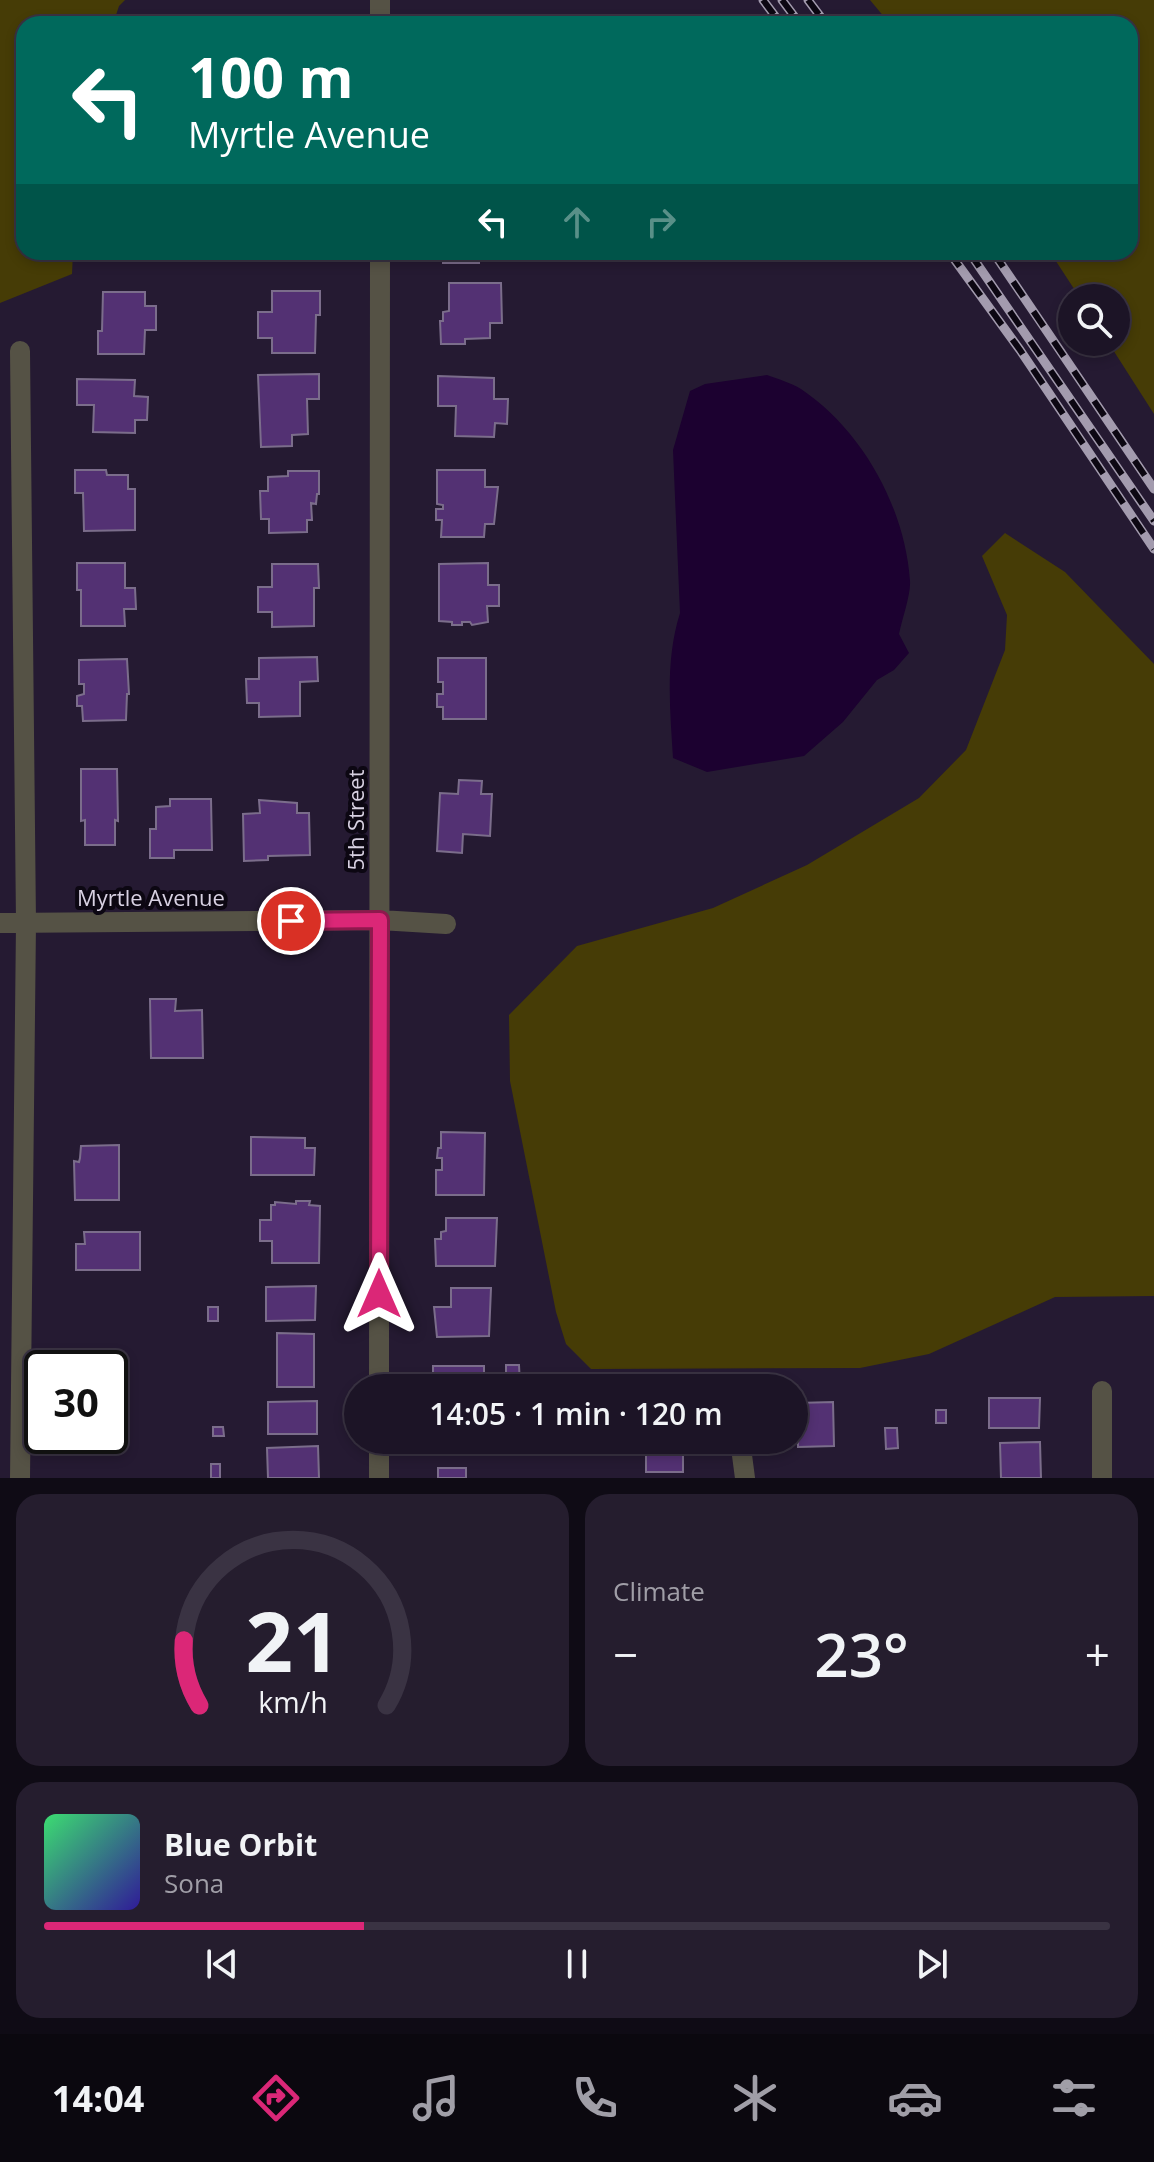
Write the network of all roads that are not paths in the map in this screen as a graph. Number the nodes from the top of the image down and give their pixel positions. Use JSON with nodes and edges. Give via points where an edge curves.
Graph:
{"nodes":[{"id":1,"x":380,"y":260,"type":"edge"},
{"id":2,"x":20,"y":351,"type":"dead end"},
{"id":3,"x":380,"y":920,"type":"junction"},
{"id":4,"x":0,"y":923,"type":"edge"},
{"id":5,"x":26,"y":923,"type":"junction"},
{"id":6,"x":446,"y":924,"type":"dead end"},
{"id":7,"x":379,"y":1374,"type":"edge"},
{"id":8,"x":1102,"y":1391,"type":"dead end"},
{"id":9,"x":379,"y":1454,"type":"edge"},
{"id":10,"x":742,"y":1454,"type":"edge"},
{"id":11,"x":20,"y":1478,"type":"edge"},
{"id":12,"x":379,"y":1478,"type":"edge"},
{"id":13,"x":745,"y":1478,"type":"edge"},
{"id":14,"x":1102,"y":1478,"type":"edge"}],
"edges":[{"from":1,"to":3,"type":"street","name":"5th Street"},
{"from":2,"to":5,"type":"street"},
{"from":3,"to":5,"type":"street","name":"Myrtle Avenue"},
{"from":3,"to":6,"type":"street","name":"Myrtle Avenue"},
{"from":3,"to":7,"type":"street","name":"5th Street"},
{"from":4,"to":5,"type":"street","name":"Myrtle Avenue"},
{"from":5,"to":11,"type":"street"},
{"from":8,"to":14,"type":"street"},
{"from":9,"to":12,"type":"street"},
{"from":10,"to":13,"type":"street"}]}
